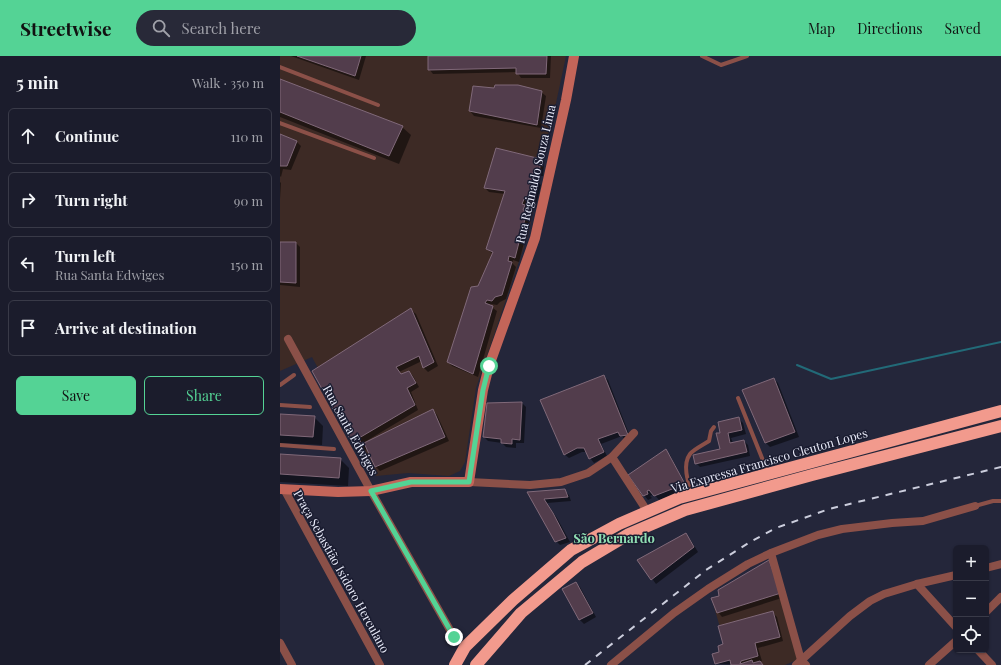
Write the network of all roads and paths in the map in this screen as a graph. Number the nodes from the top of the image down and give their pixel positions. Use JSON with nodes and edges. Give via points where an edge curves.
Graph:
{"nodes":[{"id":1,"x":574,"y":56,"type":"edge"},
{"id":2,"x":702,"y":56,"type":"edge"},
{"id":3,"x":747,"y":56,"type":"edge"},
{"id":4,"x":280,"y":67,"type":"edge"},
{"id":5,"x":378,"y":105,"type":"dead end"},
{"id":6,"x":280,"y":123,"type":"edge"},
{"id":7,"x":374,"y":158,"type":"dead end"},
{"id":8,"x":288,"y":339,"type":"dead end"},
{"id":9,"x":294,"y":375,"type":"dead end"},
{"id":10,"x":280,"y":385,"type":"edge"},
{"id":11,"x":738,"y":398,"type":"dead end"},
{"id":12,"x":280,"y":405,"type":"edge"},
{"id":13,"x":310,"y":407,"type":"dead end"},
{"id":14,"x":1001,"y":411,"type":"edge"},
{"id":15,"x":1001,"y":426,"type":"edge"},
{"id":16,"x":714,"y":427,"type":"dead end"},
{"id":17,"x":634,"y":433,"type":"dead end"},
{"id":18,"x":280,"y":445,"type":"edge"},
{"id":19,"x":334,"y":449,"type":"dead end"},
{"id":20,"x":612,"y":457,"type":"junction"},
{"id":21,"x":768,"y":474,"type":"junction"},
{"id":22,"x":469,"y":482,"type":"junction"},
{"id":23,"x":282,"y":489,"type":"edge"},
{"id":24,"x":371,"y":491,"type":"junction"},
{"id":25,"x":692,"y":494,"type":"junction"},
{"id":26,"x":1001,"y":501,"type":"edge"},
{"id":27,"x":975,"y":506,"type":"joint"},
{"id":28,"x":647,"y":511,"type":"junction"},
{"id":29,"x":771,"y":553,"type":"junction"},
{"id":30,"x":1001,"y":564,"type":"edge"},
{"id":31,"x":989,"y":567,"type":"edge"},
{"id":32,"x":953,"y":576,"type":"edge"},
{"id":33,"x":917,"y":584,"type":"junction"},
{"id":34,"x":1001,"y":597,"type":"edge"},
{"id":35,"x":989,"y":609,"type":"edge"},
{"id":36,"x":953,"y":624,"type":"edge"},
{"id":37,"x":454,"y":637,"type":"dead end"},
{"id":38,"x":280,"y":643,"type":"edge"},
{"id":39,"x":953,"y":644,"type":"edge"},
{"id":40,"x":981,"y":653,"type":"edge"},
{"id":41,"x":801,"y":663,"type":"edge"},
{"id":42,"x":292,"y":665,"type":"edge"},
{"id":43,"x":380,"y":665,"type":"edge"},
{"id":44,"x":455,"y":665,"type":"edge"},
{"id":45,"x":476,"y":665,"type":"edge"},
{"id":46,"x":611,"y":665,"type":"edge"},
{"id":47,"x":929,"y":665,"type":"edge"},
{"id":48,"x":992,"y":665,"type":"edge"}],
"edges":[{"from":1,"to":22,"type":"street","name":"Rua Reginaldo Souza Lima","via":[[535,238],[489,366],[483,390]]},
{"from":2,"to":3,"type":"lane","via":[[721,65]]},
{"from":4,"to":5,"type":"lane"},
{"from":6,"to":7,"type":"lane"},
{"from":8,"to":24,"type":"street","name":"Rua Santa Edwiges"},
{"from":9,"to":10,"type":"lane"},
{"from":11,"to":21,"type":"lane"},
{"from":12,"to":13,"type":"lane"},
{"from":14,"to":21,"type":"highway","name":"Via Expressa Francisco Cleuton Lopes"},
{"from":15,"to":45,"type":"highway","name":"Via Expressa Francisco Cleuton Lopes","via":[[685,510],[629,534],[582,562],[521,612]]},
{"from":16,"to":25,"type":"lane","via":[[709,441],[691,453],[687,460],[687,478]]},
{"from":17,"to":20,"type":"street"},
{"from":18,"to":19,"type":"lane"},
{"from":20,"to":22,"type":"street","via":[[588,473],[561,482],[530,485]]},
{"from":20,"to":28,"type":"street"},
{"from":21,"to":25,"type":"highway","name":"Via Expressa Francisco Cleuton Lopes"},
{"from":22,"to":24,"type":"street","via":[[411,482]]},
{"from":23,"to":24,"type":"street"},
{"from":23,"to":43,"type":"street","name":"Praça Sebastião Isidoro Herculano"},
{"from":24,"to":37,"type":"street","name":"Rua Santa Edwiges"},
{"from":25,"to":28,"type":"highway","name":"Via Expressa Francisco Cleuton Lopes"},
{"from":26,"to":27,"type":"lane"},
{"from":27,"to":29,"type":"street","via":[[923,521],[842,529],[818,535]]},
{"from":28,"to":44,"type":"highway","name":"Via Expressa Francisco Cleuton Lopes","via":[[571,550],[512,600],[465,647]]},
{"from":29,"to":41,"type":"street"},
{"from":29,"to":46,"type":"street","via":[[708,589],[674,613]]},
{"from":30,"to":31,"type":"street"},
{"from":32,"to":33,"type":"street"},
{"from":33,"to":36,"type":"street"},
{"from":33,"to":41,"type":"street","via":[[870,601],[850,616]]},
{"from":34,"to":35,"type":"street"},
{"from":38,"to":42,"type":"street"},
{"from":39,"to":47,"type":"street"},
{"from":40,"to":48,"type":"street"}]}
